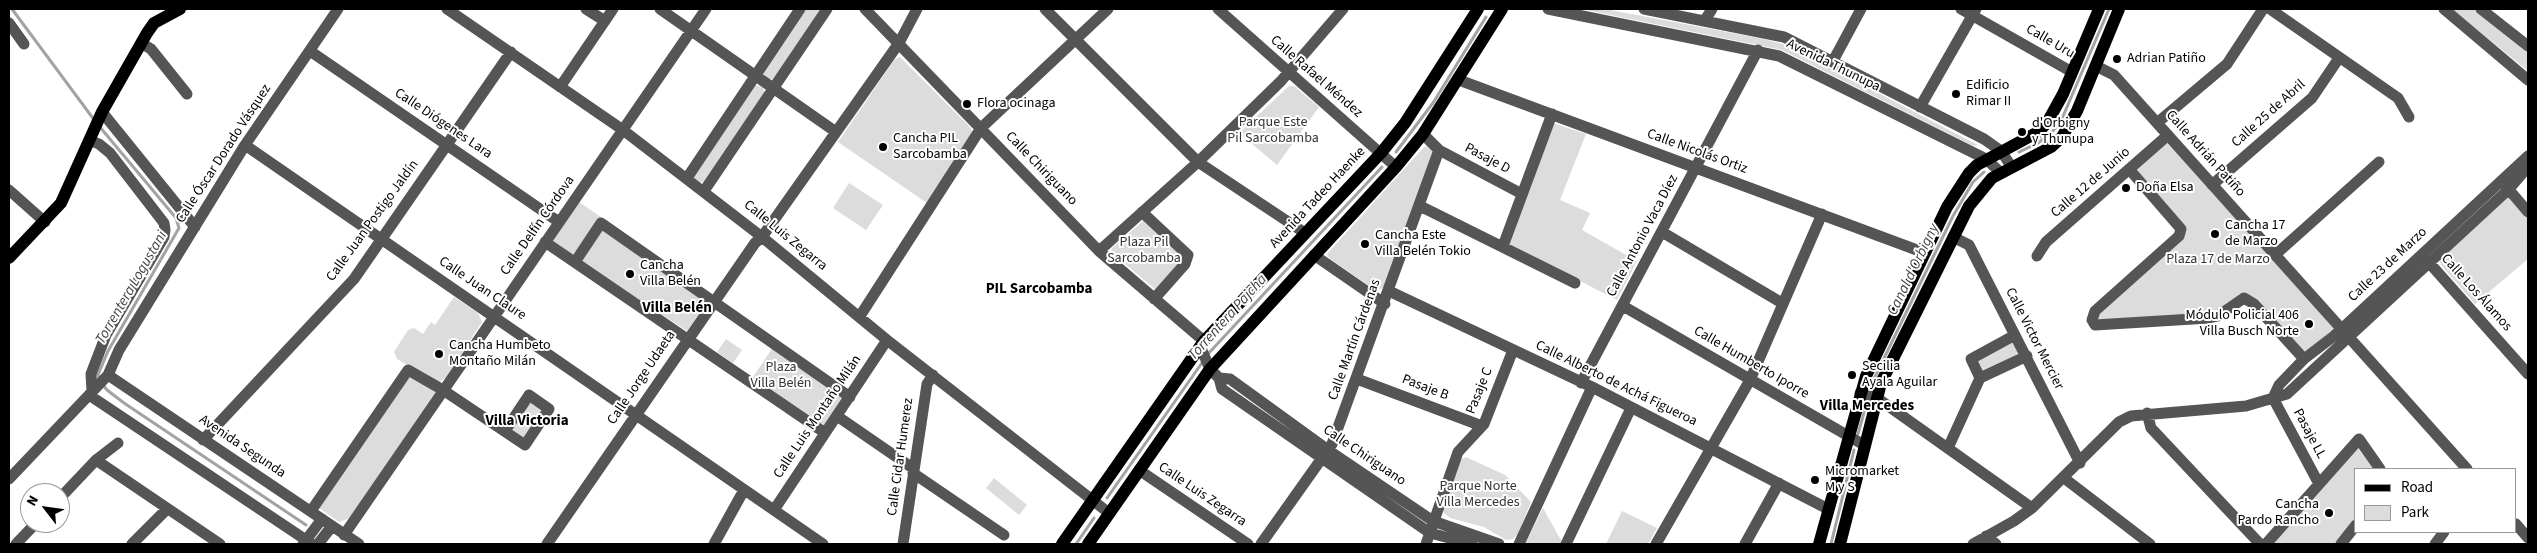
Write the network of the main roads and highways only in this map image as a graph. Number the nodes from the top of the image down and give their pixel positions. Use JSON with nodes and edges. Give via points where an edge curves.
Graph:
{"nodes":[{"id":1,"x":180,"y":9,"type":"edge"},
{"id":2,"x":1478,"y":9,"type":"edge"},
{"id":3,"x":1502,"y":9,"type":"edge"},
{"id":4,"x":2099,"y":9,"type":"edge"},
{"id":5,"x":2119,"y":9,"type":"edge"},
{"id":6,"x":1388,"y":160,"type":"junction"},
{"id":7,"x":9,"y":258,"type":"edge"},
{"id":8,"x":1207,"y":358,"type":"junction"},
{"id":9,"x":1062,"y":544,"type":"edge"},
{"id":10,"x":1088,"y":544,"type":"edge"},
{"id":11,"x":1819,"y":544,"type":"edge"},
{"id":12,"x":1840,"y":544,"type":"edge"}],
"edges":[{"from":1,"to":7,"type":"main road","via":[[154,23],[96,125],[60,203]]},
{"from":2,"to":6,"type":"main road","name":"Avenida Tadeo Haenke"},
{"from":3,"to":6,"type":"main road","name":"Avenida Tadeo Haenke","via":[[1423,134]]},
{"from":4,"to":11,"type":"main road","via":[[2048,124],[1986,158],[1959,186],[1866,376]]},
{"from":5,"to":12,"type":"main road","via":[[2077,111],[2062,137],[2036,156],[2006,169],[1983,187],[1969,206],[1881,383]]},
{"from":6,"to":8,"type":"main road","name":"Avenida Tadeo Haenke","via":[[1314,255]]},
{"from":6,"to":8,"type":"main road","name":"Avenida Tadeo Haenke","via":[[1305,233]]},
{"from":8,"to":9,"type":"main road","name":"Avenida Tadeo Haenke"},
{"from":8,"to":10,"type":"main road","name":"Avenida Tadeo Haenke","via":[[1139,470]]}]}
